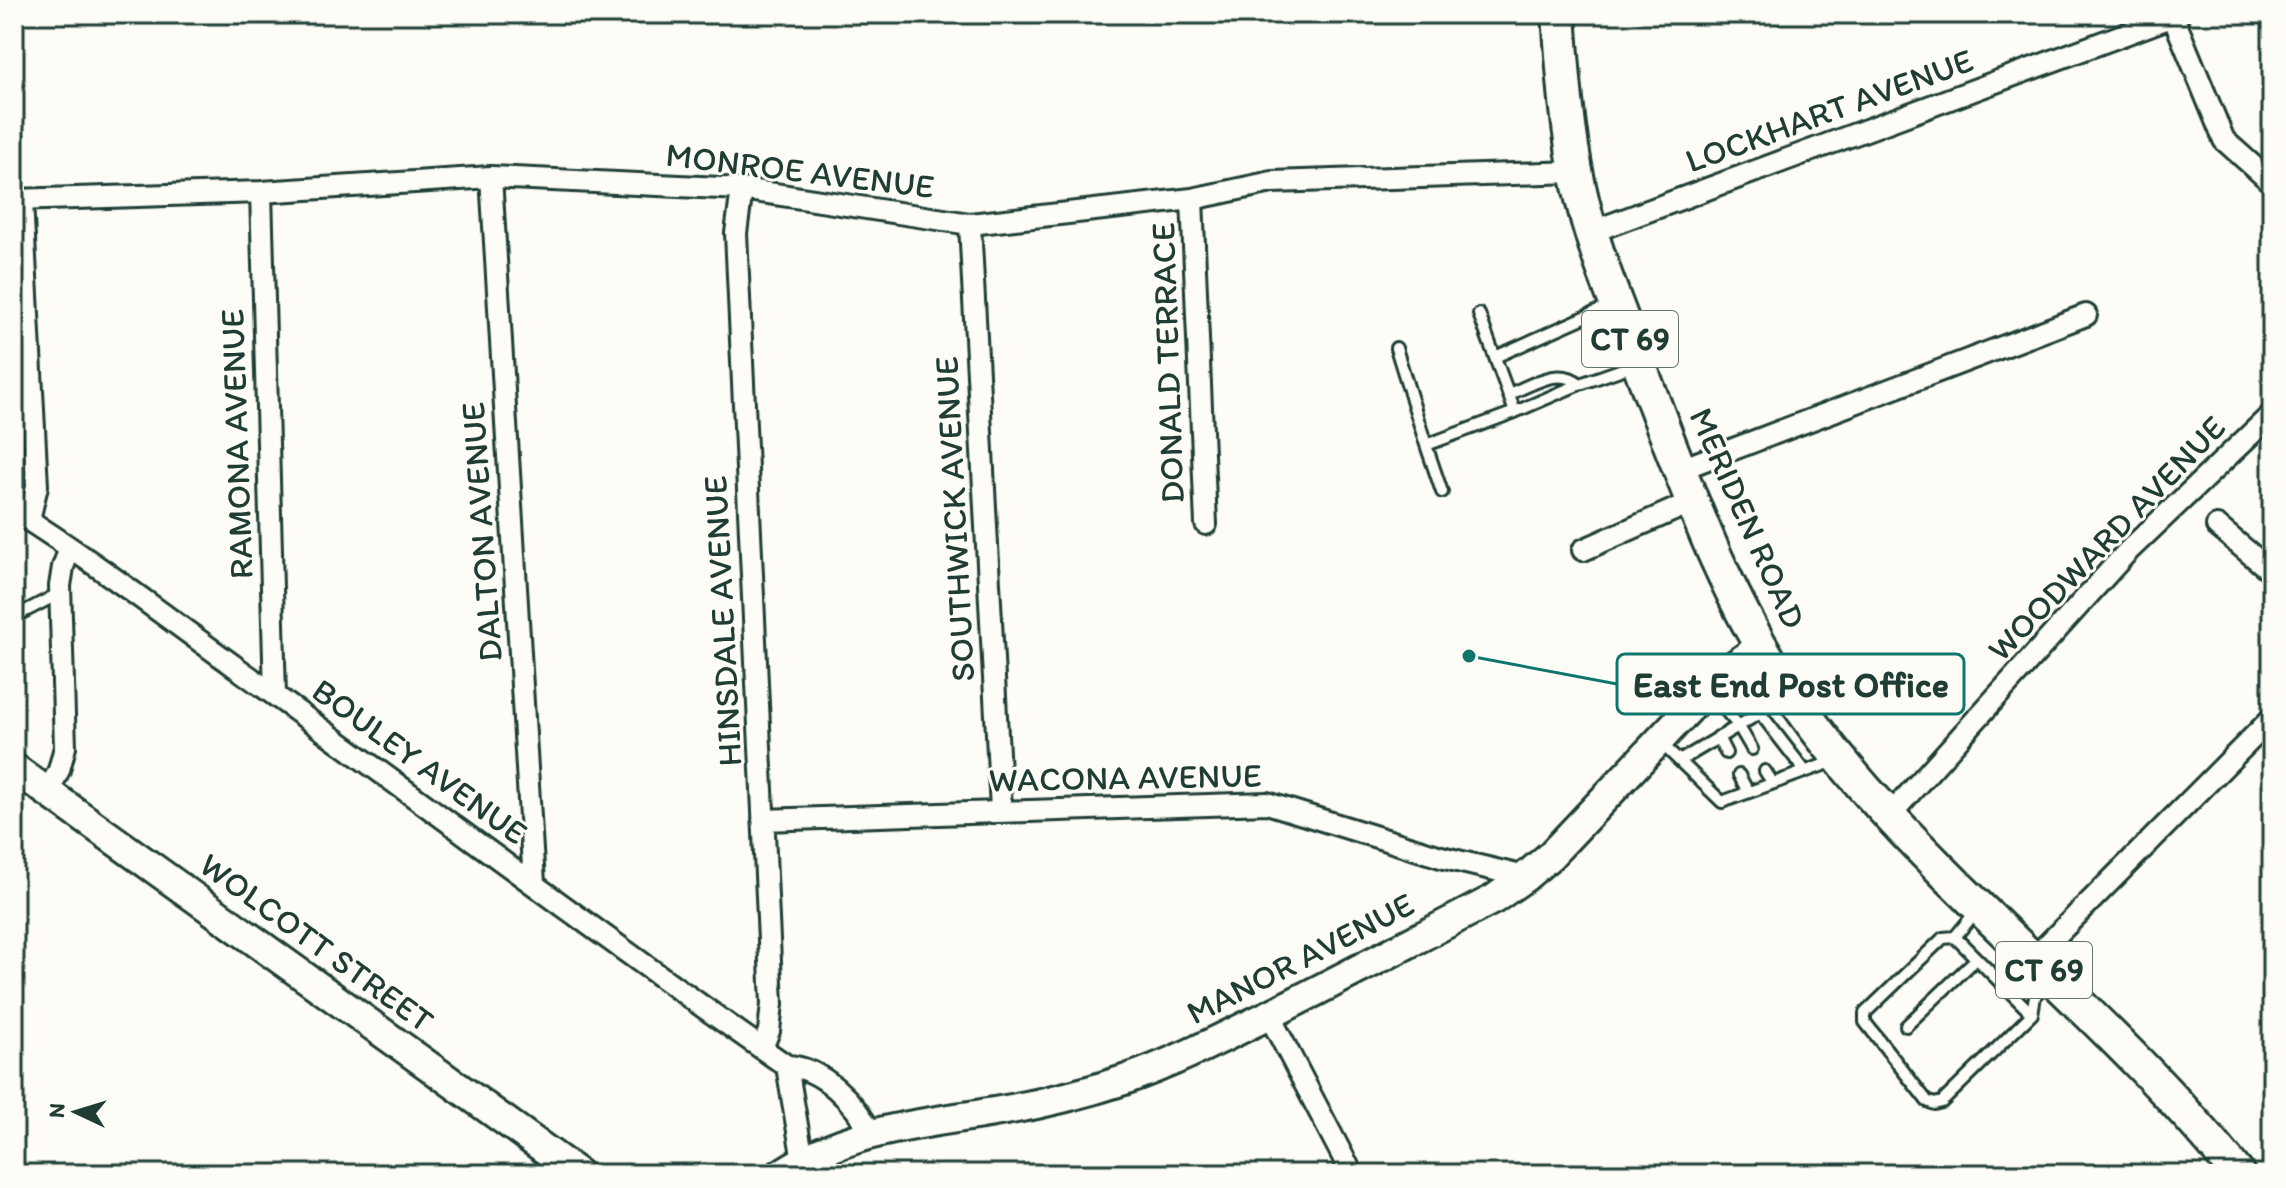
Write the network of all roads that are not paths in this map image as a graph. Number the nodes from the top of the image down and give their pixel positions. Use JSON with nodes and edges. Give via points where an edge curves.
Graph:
{"nodes":[{"id":1,"x":1559,"y":14,"type":"edge"},
{"id":2,"x":2175,"y":15,"type":"edge"},
{"id":3,"x":1576,"y":172,"type":"junction"},
{"id":4,"x":491,"y":177,"type":"junction"},
{"id":5,"x":2272,"y":183,"type":"edge"},
{"id":6,"x":742,"y":189,"type":"junction"},
{"id":7,"x":261,"y":192,"type":"junction"},
{"id":8,"x":1192,"y":199,"type":"junction"},
{"id":9,"x":18,"y":200,"type":"edge"},
{"id":10,"x":970,"y":224,"type":"junction"},
{"id":11,"x":1591,"y":232,"type":"junction"},
{"id":12,"x":1616,"y":303,"type":"junction"},
{"id":13,"x":1479,"y":314,"type":"dead end"},
{"id":14,"x":2086,"y":315,"type":"dead end"},
{"id":15,"x":1396,"y":348,"type":"dead end"},
{"id":16,"x":1495,"y":357,"type":"junction"},
{"id":17,"x":1639,"y":363,"type":"junction"},
{"id":18,"x":1580,"y":384,"type":"junction"},
{"id":19,"x":1509,"y":394,"type":"junction"},
{"id":20,"x":1515,"y":412,"type":"junction"},
{"id":21,"x":2272,"y":414,"type":"edge"},
{"id":22,"x":1426,"y":445,"type":"junction"},
{"id":23,"x":1681,"y":469,"type":"junction"},
{"id":24,"x":1442,"y":492,"type":"dead end"},
{"id":25,"x":1694,"y":501,"type":"junction"},
{"id":26,"x":22,"y":516,"type":"edge"},
{"id":27,"x":1206,"y":524,"type":"dead end"},
{"id":28,"x":2217,"y":526,"type":"dead end"},
{"id":29,"x":70,"y":548,"type":"junction"},
{"id":30,"x":1583,"y":550,"type":"dead end"},
{"id":31,"x":2272,"y":572,"type":"edge"},
{"id":32,"x":60,"y":593,"type":"junction"},
{"id":33,"x":14,"y":623,"type":"edge"},
{"id":34,"x":1762,"y":646,"type":"junction"},
{"id":35,"x":1707,"y":689,"type":"junction"},
{"id":36,"x":1789,"y":692,"type":"junction"},
{"id":37,"x":275,"y":695,"type":"junction"},
{"id":38,"x":1760,"y":713,"type":"junction"},
{"id":39,"x":2272,"y":718,"type":"edge"},
{"id":40,"x":1738,"y":725,"type":"junction"},
{"id":41,"x":1718,"y":737,"type":"junction"},
{"id":42,"x":1659,"y":741,"type":"junction"},
{"id":43,"x":1752,"y":749,"type":"dead end"},
{"id":44,"x":1726,"y":753,"type":"dead end"},
{"id":45,"x":1841,"y":759,"type":"junction"},
{"id":46,"x":1681,"y":760,"type":"junction"},
{"id":47,"x":14,"y":768,"type":"edge"},
{"id":48,"x":1765,"y":771,"type":"dead end"},
{"id":49,"x":1805,"y":771,"type":"junction"},
{"id":50,"x":1739,"y":775,"type":"dead end"},
{"id":51,"x":1772,"y":782,"type":"junction"},
{"id":52,"x":48,"y":792,"type":"junction"},
{"id":53,"x":1748,"y":792,"type":"junction"},
{"id":54,"x":1001,"y":810,"type":"junction"},
{"id":55,"x":1890,"y":815,"type":"junction"},
{"id":56,"x":763,"y":820,"type":"junction"},
{"id":57,"x":1525,"y":877,"type":"junction"},
{"id":58,"x":534,"y":883,"type":"junction"},
{"id":59,"x":1981,"y":906,"type":"junction"},
{"id":60,"x":1955,"y":937,"type":"junction"},
{"id":61,"x":1975,"y":960,"type":"junction"},
{"id":62,"x":2042,"y":968,"type":"junction"},
{"id":63,"x":2032,"y":1014,"type":"junction"},
{"id":64,"x":1269,"y":1015,"type":"junction"},
{"id":65,"x":1906,"y":1026,"type":"dead end"},
{"id":66,"x":762,"y":1048,"type":"junction"},
{"id":67,"x":787,"y":1066,"type":"junction"},
{"id":68,"x":871,"y":1133,"type":"junction"},
{"id":69,"x":792,"y":1167,"type":"edge"},
{"id":70,"x":579,"y":1174,"type":"edge"},
{"id":71,"x":1352,"y":1174,"type":"edge"},
{"id":72,"x":2238,"y":1174,"type":"edge"}],
"edges":[{"from":1,"to":3,"type":"main road","name":"MERIDEN ROAD","number":"CT 69"},
{"from":2,"to":5,"type":"street","via":[[2224,140]]},
{"from":2,"to":11,"type":"street","name":"LOCKHART AVENUE"},
{"from":3,"to":8,"type":"street","name":"MONROE AVENUE","via":[[1272,182]]},
{"from":3,"to":11,"type":"main road","name":"MERIDEN ROAD","number":"CT 69"},
{"from":4,"to":6,"type":"street","name":"MONROE AVENUE"},
{"from":4,"to":7,"type":"street","name":"MONROE AVENUE"},
{"from":4,"to":58,"type":"street","name":"DALTON AVENUE"},
{"from":6,"to":10,"type":"street","name":"MONROE AVENUE"},
{"from":6,"to":56,"type":"street","name":"HINSDALE AVENUE","via":[[736,233]]},
{"from":7,"to":9,"type":"street","name":"MONROE AVENUE"},
{"from":7,"to":37,"type":"street","name":"RAMONA AVENUE"},
{"from":8,"to":10,"type":"street","name":"MONROE AVENUE"},
{"from":8,"to":27,"type":"street","name":"DONALD TERRACE"},
{"from":9,"to":26,"type":"street","via":[[37,486]]},
{"from":10,"to":54,"type":"street","name":"SOUTHWICK AVENUE"},
{"from":11,"to":12,"type":"main road","name":"MERIDEN ROAD","number":"CT 69"},
{"from":12,"to":16,"type":"lane"},
{"from":12,"to":17,"type":"main road","name":"MERIDEN ROAD","number":"CT 69"},
{"from":13,"to":16,"type":"lane"},
{"from":14,"to":23,"type":"street"},
{"from":15,"to":22,"type":"lane"},
{"from":16,"to":19,"type":"lane"},
{"from":17,"to":18,"type":"lane"},
{"from":17,"to":23,"type":"main road","name":"MERIDEN ROAD","number":"CT 69"},
{"from":18,"to":19,"type":"lane","via":[[1555,376]]},
{"from":18,"to":20,"type":"lane"},
{"from":19,"to":20,"type":"lane"},
{"from":20,"to":22,"type":"lane"},
{"from":21,"to":55,"type":"street","name":"WOODWARD AVENUE","via":[[2127,552]]},
{"from":22,"to":24,"type":"lane"},
{"from":23,"to":25,"type":"main road","name":"MERIDEN ROAD","number":"CT 69"},
{"from":25,"to":30,"type":"street"},
{"from":25,"to":34,"type":"main road","name":"MERIDEN ROAD","number":"CT 69"},
{"from":26,"to":29,"type":"street","name":"BOULEY AVENUE"},
{"from":28,"to":31,"type":"street"},
{"from":29,"to":32,"type":"street"},
{"from":29,"to":37,"type":"street","name":"BOULEY AVENUE"},
{"from":32,"to":33,"type":"lane","via":[[18,615]]},
{"from":32,"to":52,"type":"street","via":[[65,747]]},
{"from":34,"to":35,"type":"main road","name":"MANOR AVENUE"},
{"from":34,"to":36,"type":"main road","name":"MERIDEN ROAD","number":"CT 69"},
{"from":35,"to":40,"type":"lane"},
{"from":35,"to":42,"type":"main road","name":"MANOR AVENUE"},
{"from":36,"to":38,"type":"lane"},
{"from":36,"to":45,"type":"main road","name":"MERIDEN ROAD","number":"CT 69"},
{"from":37,"to":58,"type":"street","name":"BOULEY AVENUE"},
{"from":38,"to":40,"type":"lane"},
{"from":38,"to":49,"type":"lane"},
{"from":39,"to":62,"type":"street"},
{"from":40,"to":41,"type":"lane"},
{"from":40,"to":43,"type":"lane"},
{"from":41,"to":44,"type":"lane"},
{"from":41,"to":46,"type":"lane"},
{"from":42,"to":46,"type":"lane"},
{"from":42,"to":57,"type":"main road","name":"MANOR AVENUE"},
{"from":45,"to":49,"type":"lane"},
{"from":45,"to":55,"type":"main road","name":"MERIDEN ROAD","number":"CT 69"},
{"from":46,"to":53,"type":"lane","via":[[1722,802]]},
{"from":47,"to":52,"type":"main road","name":"WOLCOTT STREET"},
{"from":48,"to":51,"type":"lane"},
{"from":49,"to":51,"type":"lane"},
{"from":50,"to":53,"type":"lane"},
{"from":51,"to":53,"type":"lane"},
{"from":52,"to":70,"type":"main road","name":"WOLCOTT STREET"},
{"from":54,"to":56,"type":"street","name":"WACONA AVENUE"},
{"from":54,"to":57,"type":"street","name":"WACONA AVENUE","via":[[1267,803]]},
{"from":55,"to":59,"type":"main road","name":"MERIDEN ROAD","number":"CT 69"},
{"from":56,"to":66,"type":"street","name":"HINSDALE AVENUE","via":[[772,1004]]},
{"from":57,"to":64,"type":"main road","name":"MANOR AVENUE","via":[[1494,899]]},
{"from":58,"to":66,"type":"street","name":"BOULEY AVENUE"},
{"from":59,"to":60,"type":"lane"},
{"from":59,"to":62,"type":"main road","name":"MERIDEN ROAD","number":"CT 69"},
{"from":60,"to":61,"type":"lane"},
{"from":60,"to":63,"type":"lane","via":[[1943,938],[1865,1013],[1865,1022],[1927,1101],[1942,1102]]},
{"from":61,"to":63,"type":"lane"},
{"from":61,"to":65,"type":"lane"},
{"from":62,"to":63,"type":"lane"},
{"from":62,"to":72,"type":"main road","name":"MERIDEN ROAD","number":"CT 69"},
{"from":64,"to":68,"type":"main road","name":"MANOR AVENUE","via":[[1186,1056],[1083,1092]]},
{"from":64,"to":71,"type":"street"},
{"from":66,"to":67,"type":"street","name":"BOULEY AVENUE"},
{"from":67,"to":68,"type":"street","name":"BOULEY AVENUE","via":[[808,1070],[849,1099]]},
{"from":67,"to":69,"type":"street"},
{"from":68,"to":69,"type":"main road","name":"MANOR AVENUE"}]}
